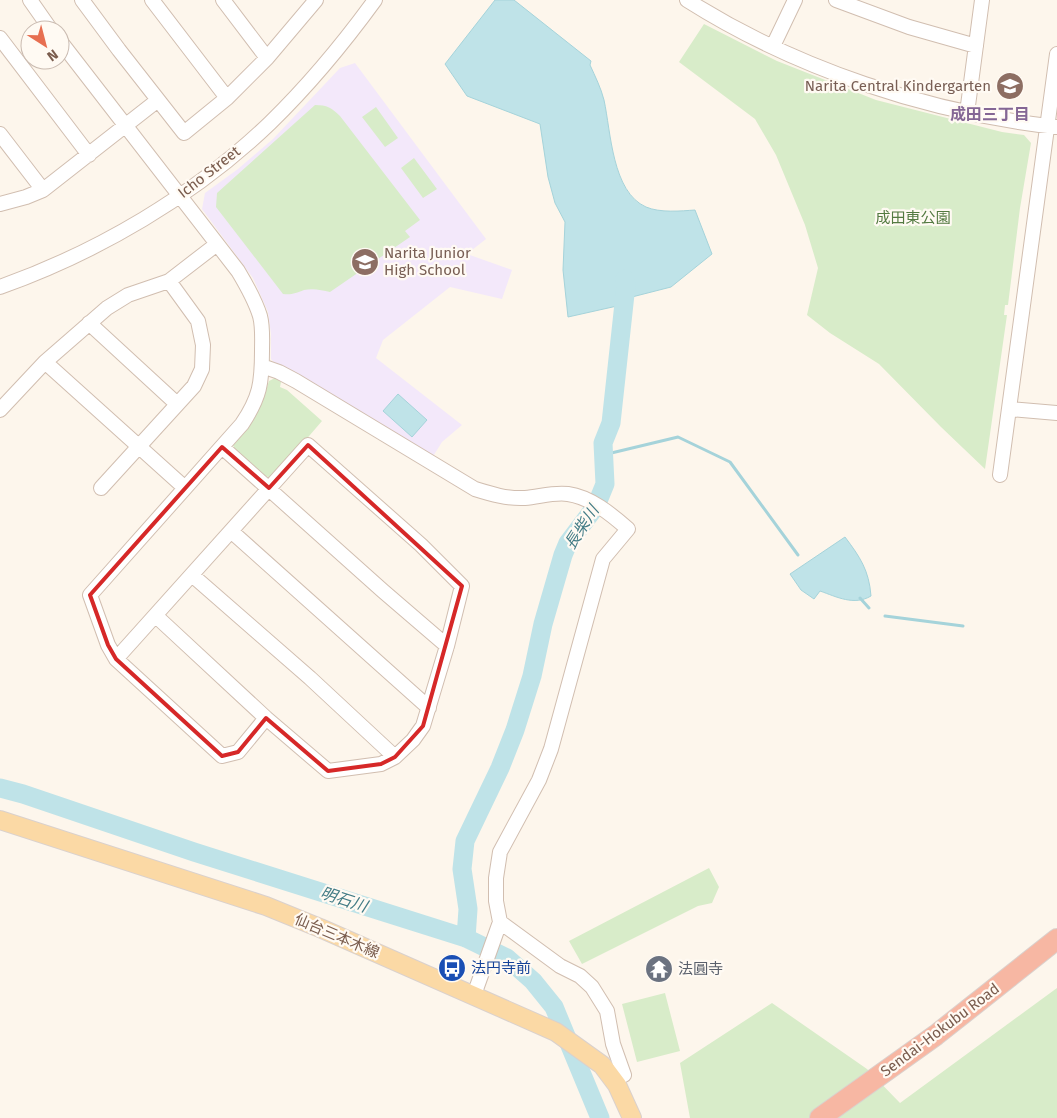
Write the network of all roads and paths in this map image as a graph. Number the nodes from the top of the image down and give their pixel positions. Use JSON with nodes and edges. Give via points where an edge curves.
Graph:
{"nodes":[{"id":1,"x":30,"y":0,"type":"edge"},
{"id":2,"x":82,"y":0,"type":"edge"},
{"id":3,"x":152,"y":0,"type":"edge"},
{"id":4,"x":223,"y":0,"type":"edge"},
{"id":5,"x":316,"y":0,"type":"edge"},
{"id":6,"x":375,"y":0,"type":"edge"},
{"id":7,"x":796,"y":0,"type":"edge"},
{"id":8,"x":836,"y":0,"type":"edge"},
{"id":9,"x":982,"y":0,"type":"edge"},
{"id":10,"x":693,"y":2,"type":"edge"},
{"id":11,"x":44,"y":20,"type":"edge"},
{"id":12,"x":0,"y":38,"type":"edge"},
{"id":13,"x":773,"y":46,"type":"junction"},
{"id":14,"x":976,"y":46,"type":"junction"},
{"id":15,"x":1057,"y":54,"type":"edge"},
{"id":16,"x":70,"y":55,"type":"edge"},
{"id":17,"x":267,"y":58,"type":"junction"},
{"id":18,"x":227,"y":98,"type":"junction"},
{"id":19,"x":158,"y":100,"type":"junction"},
{"id":20,"x":967,"y":113,"type":"junction"},
{"id":21,"x":126,"y":126,"type":"junction"},
{"id":22,"x":1052,"y":126,"type":"edge"},
{"id":23,"x":0,"y":134,"type":"edge"},
{"id":24,"x":88,"y":155,"type":"junction"},
{"id":25,"x":43,"y":190,"type":"junction"},
{"id":26,"x":180,"y":196,"type":"junction"},
{"id":27,"x":0,"y":204,"type":"edge"},
{"id":28,"x":217,"y":244,"type":"junction"},
{"id":29,"x":169,"y":281,"type":"junction"},
{"id":30,"x":0,"y":288,"type":"edge"},
{"id":31,"x":89,"y":323,"type":"junction"},
{"id":32,"x":45,"y":362,"type":"junction"},
{"id":33,"x":262,"y":366,"type":"junction"},
{"id":34,"x":177,"y":404,"type":"junction"},
{"id":35,"x":1009,"y":409,"type":"junction"},
{"id":36,"x":0,"y":410,"type":"edge"},
{"id":37,"x":1057,"y":413,"type":"edge"},
{"id":38,"x":138,"y":446,"type":"junction"},
{"id":39,"x":222,"y":447,"type":"junction"},
{"id":40,"x":1000,"y":475,"type":"dead end"},
{"id":41,"x":101,"y":488,"type":"dead end"},
{"id":42,"x":185,"y":488,"type":"junction"},
{"id":43,"x":269,"y":488,"type":"junction"},
{"id":44,"x":231,"y":531,"type":"junction"},
{"id":45,"x":192,"y":574,"type":"junction"},
{"id":46,"x":156,"y":616,"type":"junction"},
{"id":47,"x":447,"y":646,"type":"junction"},
{"id":48,"x":116,"y":658,"type":"junction"},
{"id":49,"x":429,"y":708,"type":"junction"},
{"id":50,"x":266,"y":718,"type":"junction"},
{"id":51,"x":395,"y":757,"type":"junction"},
{"id":52,"x":0,"y":820,"type":"edge"},
{"id":53,"x":498,"y":928,"type":"junction"},
{"id":54,"x":1057,"y":939,"type":"edge"},
{"id":55,"x":474,"y":995,"type":"junction"},
{"id":56,"x":624,"y":1075,"type":"dead end"},
{"id":57,"x":632,"y":1118,"type":"edge"},
{"id":58,"x":820,"y":1118,"type":"edge"}],
"edges":[{"from":1,"to":11,"type":"street"},
{"from":2,"to":19,"type":"street"},
{"from":3,"to":18,"type":"street"},
{"from":4,"to":17,"type":"street"},
{"from":5,"to":17,"type":"street"},
{"from":6,"to":26,"type":"street","name":"Icho Street","via":[[322,68],[268,124]]},
{"from":7,"to":13,"type":"street"},
{"from":8,"to":14,"type":"street","via":[[909,27]]},
{"from":9,"to":14,"type":"street"},
{"from":10,"to":13,"type":"street"},
{"from":12,"to":24,"type":"street"},
{"from":13,"to":20,"type":"street","via":[[900,96]]},
{"from":14,"to":20,"type":"street"},
{"from":15,"to":22,"type":"street"},
{"from":16,"to":21,"type":"street"},
{"from":17,"to":18,"type":"street"},
{"from":18,"to":19,"type":"street","via":[[184,133]]},
{"from":19,"to":21,"type":"street"},
{"from":20,"to":22,"type":"street"},
{"from":21,"to":24,"type":"street"},
{"from":21,"to":26,"type":"street"},
{"from":22,"to":35,"type":"street"},
{"from":23,"to":25,"type":"street"},
{"from":24,"to":25,"type":"street"},
{"from":25,"to":27,"type":"street"},
{"from":26,"to":28,"type":"street"},
{"from":26,"to":30,"type":"street","name":"Icho Street","via":[[96,246]]},
{"from":28,"to":29,"type":"street"},
{"from":28,"to":33,"type":"street","via":[[251,292],[260,318]]},
{"from":29,"to":31,"type":"street","via":[[128,295]]},
{"from":29,"to":34,"type":"street","via":[[198,321],[202,345],[202,369],[194,386]]},
{"from":31,"to":32,"type":"street"},
{"from":31,"to":34,"type":"street"},
{"from":32,"to":36,"type":"street"},
{"from":32,"to":38,"type":"street"},
{"from":33,"to":39,"type":"street","via":[[262,381],[256,401]]},
{"from":33,"to":53,"type":"street","via":[[296,381],[475,489],[498,496],[523,498],[550,493],[569,494],[603,509],[628,529],[603,559],[551,749],[500,852],[496,878]]},
{"from":34,"to":38,"type":"street"},
{"from":35,"to":37,"type":"street"},
{"from":35,"to":40,"type":"street"},
{"from":38,"to":41,"type":"street"},
{"from":38,"to":42,"type":"street"},
{"from":39,"to":42,"type":"street"},
{"from":39,"to":43,"type":"street"},
{"from":42,"to":48,"type":"street","via":[[90,595],[108,646]]},
{"from":43,"to":44,"type":"street"},
{"from":43,"to":47,"type":"street"},
{"from":43,"to":47,"type":"street","via":[[308,445],[462,586]]},
{"from":44,"to":45,"type":"street"},
{"from":44,"to":49,"type":"street"},
{"from":45,"to":46,"type":"street"},
{"from":45,"to":51,"type":"street"},
{"from":46,"to":48,"type":"street"},
{"from":46,"to":50,"type":"street"},
{"from":47,"to":49,"type":"street"},
{"from":48,"to":50,"type":"street","via":[[222,756],[238,752]]},
{"from":49,"to":51,"type":"street","via":[[423,726]]},
{"from":50,"to":51,"type":"street","via":[[328,771],[381,764]]},
{"from":52,"to":55,"type":"main road","name":"仙台三本木線","via":[[266,906]]},
{"from":53,"to":55,"type":"street"},
{"from":53,"to":56,"type":"street","via":[[580,976],[592,987],[607,1011],[612,1044]]},
{"from":54,"to":58,"type":"highway","name":"Sendai-Hokubu Road","via":[[936,1035]]},
{"from":55,"to":57,"type":"main road","name":"仙台三本木線","via":[[556,1032],[602,1065],[617,1085]]}]}
